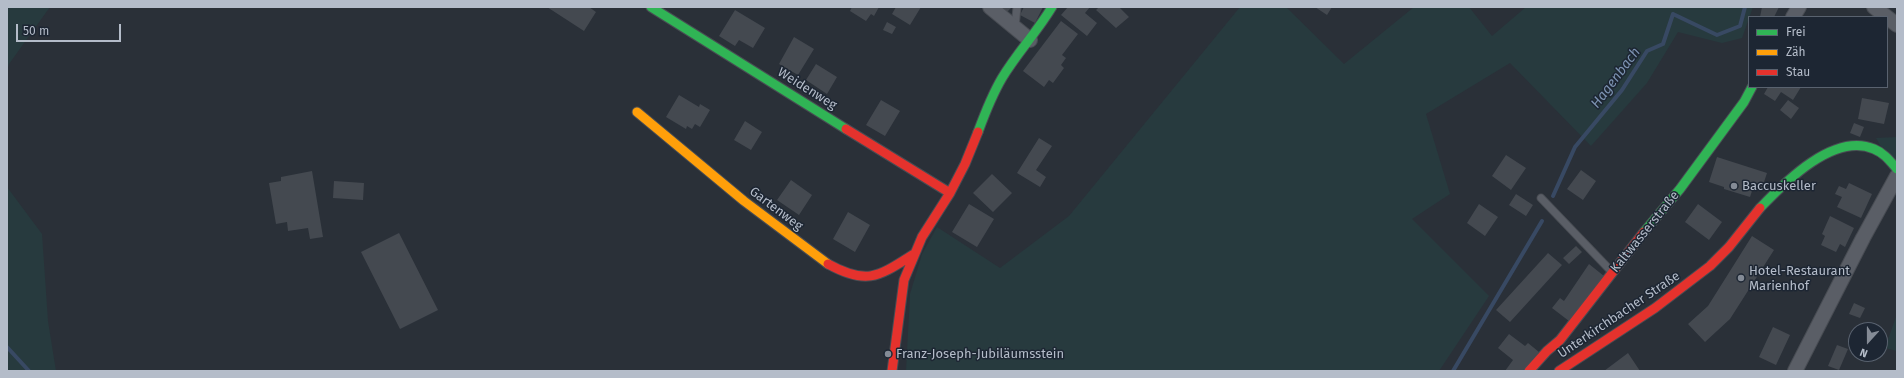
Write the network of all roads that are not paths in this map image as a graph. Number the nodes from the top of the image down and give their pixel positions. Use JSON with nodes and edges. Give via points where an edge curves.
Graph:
{"nodes":[{"id":1,"x":651,"y":7,"type":"edge"},
{"id":2,"x":990,"y":7,"type":"edge"},
{"id":3,"x":1017,"y":7,"type":"edge"},
{"id":4,"x":1052,"y":7,"type":"edge"},
{"id":5,"x":1799,"y":7,"type":"edge"},
{"id":6,"x":1874,"y":7,"type":"edge"},
{"id":7,"x":1794,"y":16,"type":"edge"},
{"id":8,"x":1886,"y":16,"type":"edge"},
{"id":9,"x":1888,"y":17,"type":"edge"},
{"id":10,"x":1897,"y":24,"type":"edge"},
{"id":11,"x":1015,"y":28,"type":"junction"},
{"id":12,"x":1030,"y":40,"type":"junction"},
{"id":13,"x":1751,"y":88,"type":"edge"},
{"id":14,"x":637,"y":112,"type":"dead end"},
{"id":15,"x":1897,"y":168,"type":"edge"},
{"id":16,"x":1897,"y":176,"type":"edge"},
{"id":17,"x":950,"y":193,"type":"junction"},
{"id":18,"x":1541,"y":198,"type":"dead end"},
{"id":19,"x":914,"y":254,"type":"junction"},
{"id":20,"x":1612,"y":272,"type":"junction"},
{"id":21,"x":892,"y":371,"type":"edge"},
{"id":22,"x":1529,"y":371,"type":"edge"},
{"id":23,"x":1559,"y":371,"type":"edge"},
{"id":24,"x":1795,"y":371,"type":"edge"}],
"edges":[{"from":1,"to":17,"type":"street","name":"Weidenweg"},
{"from":2,"to":11,"type":"street"},
{"from":3,"to":11,"type":"lane"},
{"from":4,"to":12,"type":"street"},
{"from":5,"to":7,"type":"street"},
{"from":6,"to":8,"type":"street"},
{"from":9,"to":10,"type":"street"},
{"from":11,"to":12,"type":"street"},
{"from":12,"to":17,"type":"street","via":[[994,92],[977,137]]},
{"from":13,"to":20,"type":"street","name":"Kaltwasserstraße","via":[[1684,184]]},
{"from":14,"to":19,"type":"street","name":"Gartenweg","via":[[741,198],[816,256],[838,269],[860,277],[875,276]]},
{"from":15,"to":23,"type":"street","name":"Unterkirchbacher Straße","via":[[1880,152],[1864,146],[1842,148],[1812,162],[1780,188],[1713,264],[1675,295]]},
{"from":16,"to":24,"type":"street"},
{"from":17,"to":19,"type":"street"},
{"from":18,"to":20,"type":"lane"},
{"from":19,"to":21,"type":"street","via":[[904,280]]},
{"from":20,"to":22,"type":"street","name":"Kaltwasserstraße","via":[[1560,340]]}]}
